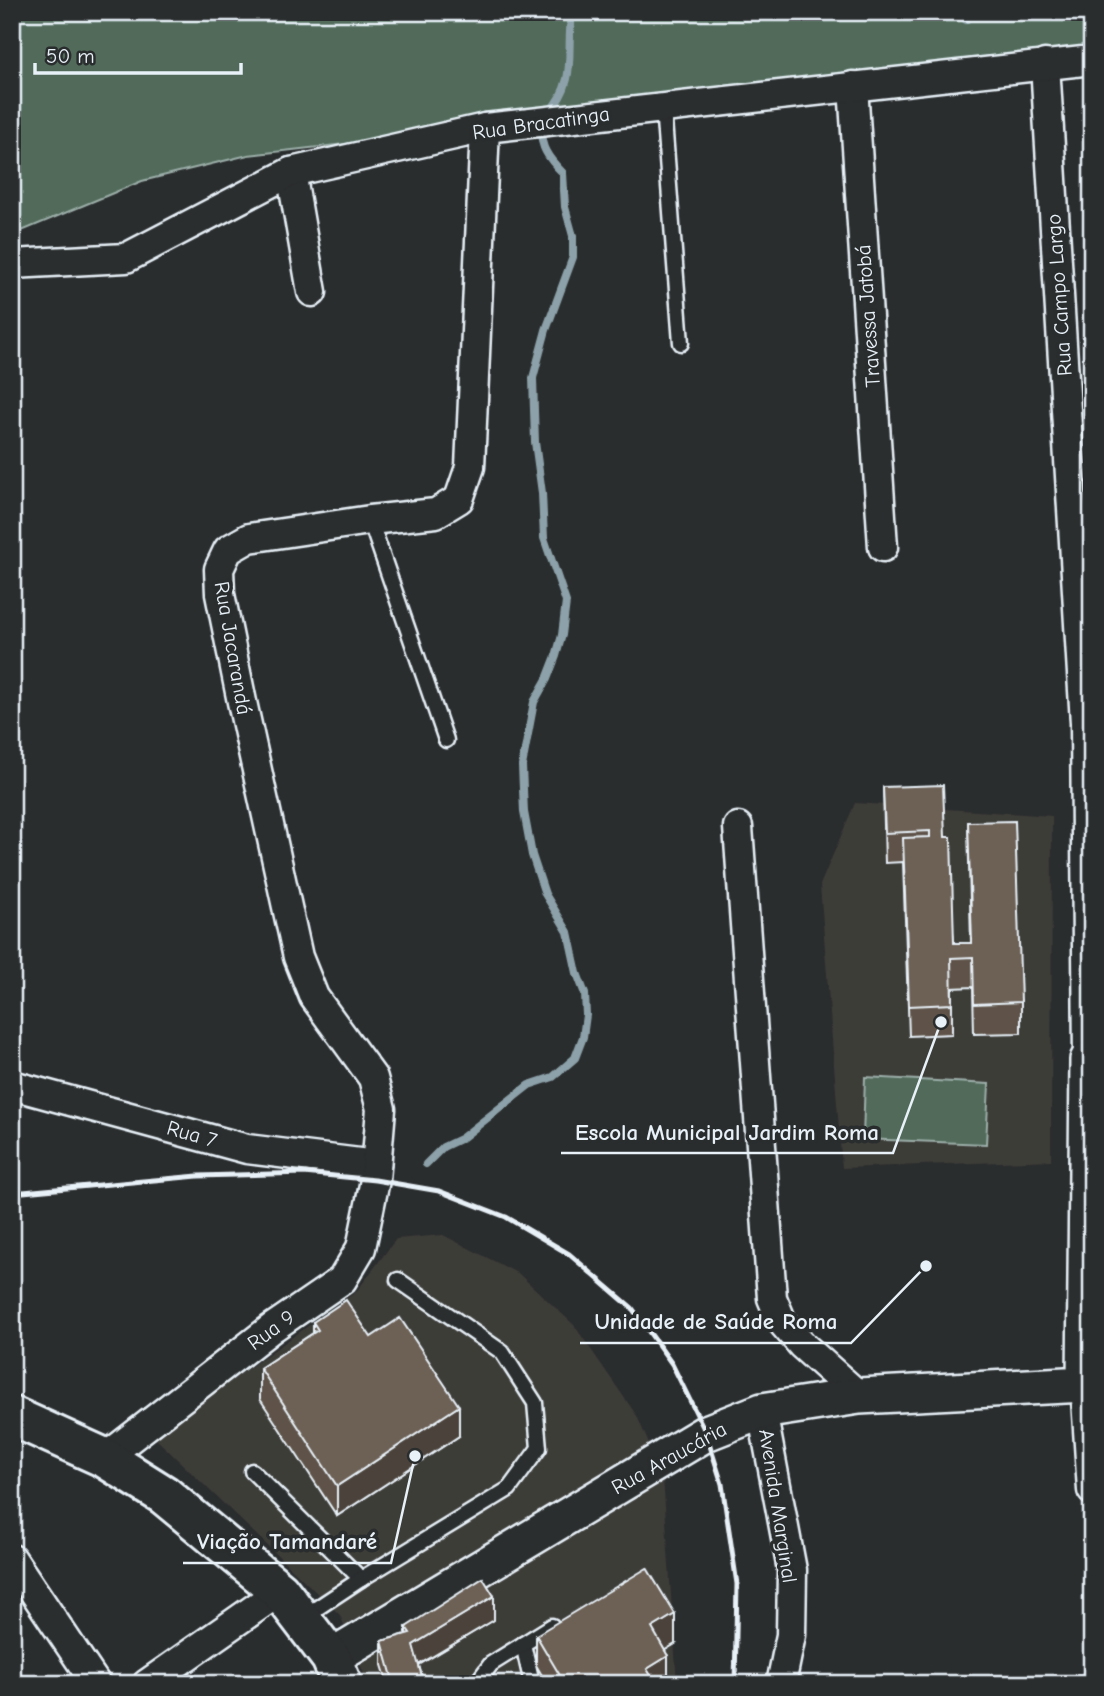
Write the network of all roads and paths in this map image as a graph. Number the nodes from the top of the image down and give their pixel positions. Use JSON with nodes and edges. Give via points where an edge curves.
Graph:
{"nodes":[{"id":1,"x":1092,"y":60,"type":"edge"},
{"id":2,"x":1045,"y":64,"type":"junction"},
{"id":3,"x":853,"y":86,"type":"junction"},
{"id":4,"x":663,"y":107,"type":"junction"},
{"id":5,"x":485,"y":128,"type":"junction"},
{"id":6,"x":291,"y":172,"type":"junction"},
{"id":7,"x":12,"y":264,"type":"edge"},
{"id":8,"x":312,"y":292,"type":"dead end"},
{"id":9,"x":681,"y":343,"type":"dead end"},
{"id":10,"x":370,"y":520,"type":"junction"},
{"id":11,"x":883,"y":547,"type":"dead end"},
{"id":12,"x":1089,"y":723,"type":"edge"},
{"id":13,"x":446,"y":740,"type":"dead end"},
{"id":14,"x":738,"y":827,"type":"dead end"},
{"id":15,"x":1090,"y":1060,"type":"edge"},
{"id":16,"x":12,"y":1086,"type":"edge"},
{"id":17,"x":376,"y":1165,"type":"junction"},
{"id":18,"x":398,"y":1280,"type":"dead end"},
{"id":19,"x":1089,"y":1384,"type":"edge"},
{"id":20,"x":859,"y":1396,"type":"junction"},
{"id":21,"x":762,"y":1411,"type":"junction"},
{"id":22,"x":12,"y":1416,"type":"edge"},
{"id":23,"x":105,"y":1458,"type":"junction"},
{"id":24,"x":252,"y":1471,"type":"dead end"},
{"id":25,"x":1092,"y":1490,"type":"edge"},
{"id":26,"x":12,"y":1559,"type":"edge"},
{"id":27,"x":360,"y":1578,"type":"junction"},
{"id":28,"x":290,"y":1605,"type":"junction"},
{"id":29,"x":562,"y":1620,"type":"edge"},
{"id":30,"x":523,"y":1644,"type":"junction"},
{"id":31,"x":336,"y":1671,"type":"edge"},
{"id":32,"x":96,"y":1684,"type":"edge"},
{"id":33,"x":148,"y":1684,"type":"edge"},
{"id":34,"x":477,"y":1684,"type":"edge"},
{"id":35,"x":532,"y":1684,"type":"edge"},
{"id":36,"x":781,"y":1684,"type":"edge"}],
"edges":[{"from":1,"to":2,"type":"street","name":"Rua Bracatinga"},
{"from":2,"to":3,"type":"street","name":"Rua Bracatinga"},
{"from":2,"to":12,"type":"street","name":"Rua Campo Largo"},
{"from":3,"to":4,"type":"street","name":"Rua Bracatinga"},
{"from":3,"to":11,"type":"street","name":"Travessa Jatobá"},
{"from":4,"to":5,"type":"street","name":"Rua Bracatinga"},
{"from":4,"to":9,"type":"lane"},
{"from":5,"to":6,"type":"street","name":"Rua Bracatinga"},
{"from":5,"to":10,"type":"street","name":"Rua Jacarandá","via":[[470,467],[459,499],[436,513]]},
{"from":6,"to":7,"type":"street","name":"Rua Bracatinga","via":[[126,258]]},
{"from":6,"to":8,"type":"street"},
{"from":10,"to":13,"type":"lane"},
{"from":10,"to":17,"type":"street","name":"Rua Jacarandá","via":[[249,538],[228,550],[219,569],[220,594],[298,957],[314,997],[373,1078],[381,1109]]},
{"from":12,"to":15,"type":"street","name":"Rua Campo Largo"},
{"from":14,"to":20,"type":"street","via":[[772,1298],[782,1322],[802,1345]]},
{"from":15,"to":19,"type":"street","name":"Rua Campo Largo"},
{"from":16,"to":17,"type":"street","name":"Rua 7","via":[[247,1149]]},
{"from":17,"to":23,"type":"street","name":"Rua 9","via":[[361,1248],[342,1280],[272,1328]]},
{"from":18,"to":27,"type":"lane","via":[[502,1352],[535,1404],[539,1448],[509,1489]]},
{"from":19,"to":20,"type":"street","name":"Rua Araucária"},
{"from":19,"to":25,"type":"street","name":"Rua Campo Largo"},
{"from":20,"to":21,"type":"street","name":"Rua Araucária"},
{"from":21,"to":31,"type":"street","name":"Rua Araucária","via":[[706,1433]]},
{"from":21,"to":36,"type":"street","name":"Avenida Marginal","via":[[792,1570],[791,1635]]},
{"from":22,"to":23,"type":"main road"},
{"from":23,"to":28,"type":"main road","via":[[164,1496]]},
{"from":24,"to":27,"type":"lane"},
{"from":26,"to":32,"type":"street"},
{"from":27,"to":28,"type":"lane"},
{"from":28,"to":31,"type":"main road"},
{"from":28,"to":33,"type":"street"},
{"from":29,"to":30,"type":"lane"},
{"from":30,"to":34,"type":"lane","via":[[491,1664]]},
{"from":30,"to":35,"type":"lane"}]}
